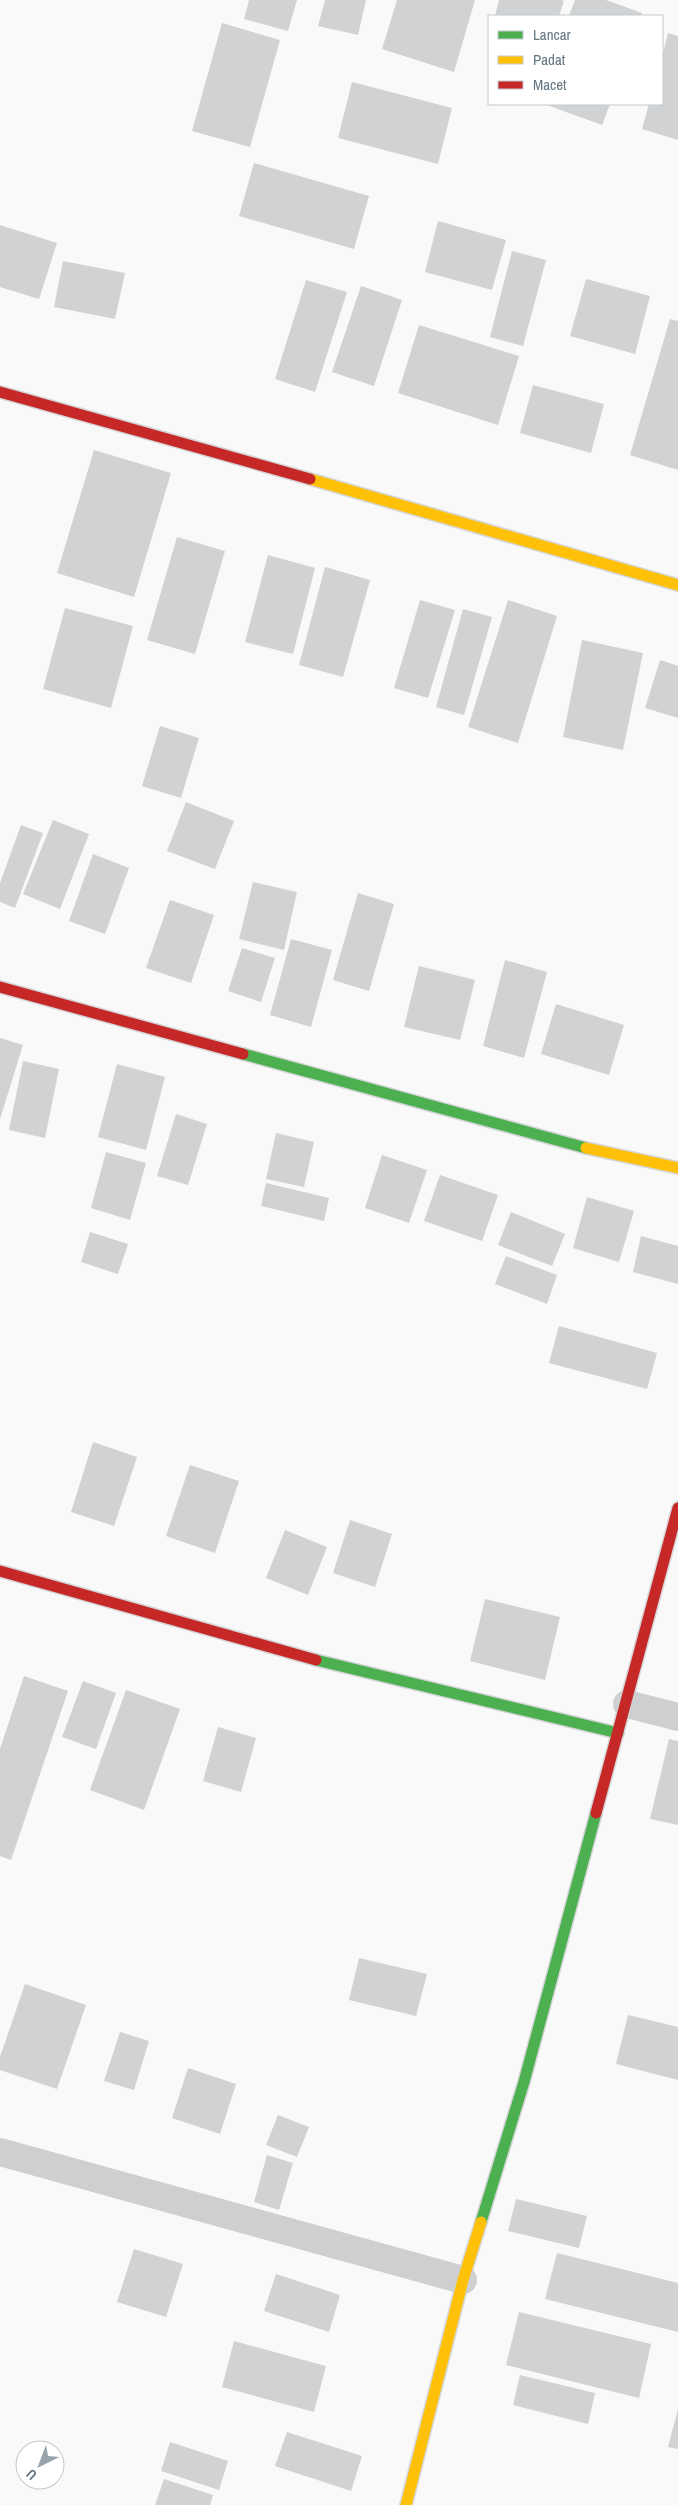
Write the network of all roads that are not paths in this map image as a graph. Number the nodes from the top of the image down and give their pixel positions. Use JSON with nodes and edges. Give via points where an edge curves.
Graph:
{"nodes":[{"id":1,"x":0,"y":392,"type":"edge"},
{"id":2,"x":678,"y":586,"type":"edge"},
{"id":3,"x":0,"y":987,"type":"edge"},
{"id":4,"x":678,"y":1168,"type":"edge"},
{"id":5,"x":678,"y":1508,"type":"edge"},
{"id":6,"x":0,"y":1571,"type":"edge"},
{"id":7,"x":627,"y":1704,"type":"junction"},
{"id":8,"x":678,"y":1717,"type":"edge"},
{"id":9,"x":618,"y":1733,"type":"junction"},
{"id":10,"x":0,"y":2152,"type":"edge"},
{"id":11,"x":462,"y":2280,"type":"junction"},
{"id":12,"x":406,"y":2505,"type":"edge"}],
"edges":[{"from":1,"to":2,"type":"main road","via":[[535,542]]},
{"from":3,"to":4,"type":"main road","via":[[609,1154]]},
{"from":5,"to":7,"type":"main road"},
{"from":6,"to":9,"type":"main road","via":[[358,1672]]},
{"from":7,"to":8,"type":"street"},
{"from":7,"to":9,"type":"main road"},
{"from":9,"to":11,"type":"main road","via":[[524,2082]]},
{"from":10,"to":11,"type":"street"},
{"from":11,"to":12,"type":"main road"}]}
